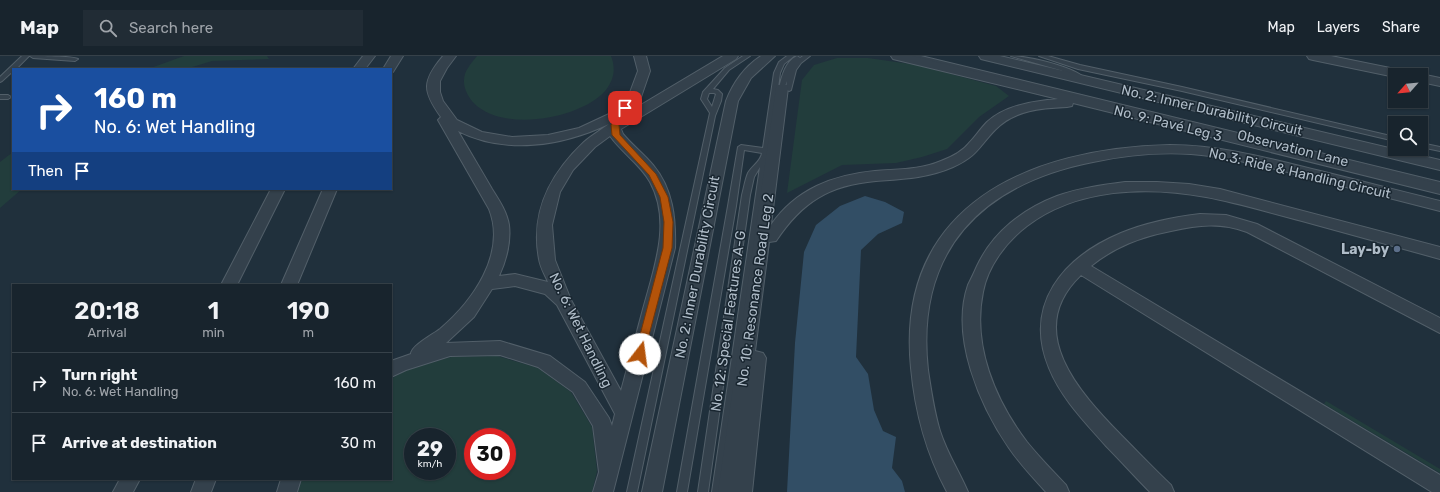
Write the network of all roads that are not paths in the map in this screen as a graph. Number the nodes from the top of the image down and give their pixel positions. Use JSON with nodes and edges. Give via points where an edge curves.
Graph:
{"nodes":[{"id":1,"x":26,"y":56,"type":"edge"},
{"id":2,"x":33,"y":56,"type":"edge"},
{"id":3,"x":369,"y":56,"type":"edge"},
{"id":4,"x":396,"y":56,"type":"edge"},
{"id":5,"x":450,"y":56,"type":"edge"},
{"id":6,"x":640,"y":56,"type":"edge"},
{"id":7,"x":747,"y":56,"type":"edge"},
{"id":8,"x":769,"y":56,"type":"edge"},
{"id":9,"x":791,"y":56,"type":"edge"},
{"id":10,"x":800,"y":56,"type":"edge"},
{"id":11,"x":807,"y":56,"type":"edge"},
{"id":12,"x":897,"y":56,"type":"edge"},
{"id":13,"x":914,"y":56,"type":"edge"},
{"id":14,"x":926,"y":56,"type":"edge"},
{"id":15,"x":985,"y":56,"type":"edge"},
{"id":16,"x":1014,"y":56,"type":"edge"},
{"id":17,"x":1042,"y":56,"type":"edge"},
{"id":18,"x":1313,"y":56,"type":"edge"},
{"id":19,"x":728,"y":57,"type":"edge"},
{"id":20,"x":75,"y":59,"type":"dead end"},
{"id":21,"x":13,"y":68,"type":"edge"},
{"id":22,"x":360,"y":68,"type":"edge"},
{"id":23,"x":390,"y":68,"type":"edge"},
{"id":24,"x":12,"y":69,"type":"edge"},
{"id":25,"x":1388,"y":71,"type":"edge"},
{"id":26,"x":1428,"y":79,"type":"edge"},
{"id":27,"x":0,"y":80,"type":"edge"},
{"id":28,"x":1091,"y":81,"type":"junction"},
{"id":29,"x":1440,"y":82,"type":"edge"},
{"id":30,"x":786,"y":89,"type":"junction"},
{"id":31,"x":708,"y":91,"type":"junction"},
{"id":32,"x":0,"y":97,"type":"edge"},
{"id":33,"x":8,"y":97,"type":"dead end"},
{"id":34,"x":1084,"y":102,"type":"junction"},
{"id":35,"x":625,"y":108,"type":"junction"},
{"id":36,"x":440,"y":111,"type":"junction"},
{"id":37,"x":713,"y":113,"type":"junction"},
{"id":38,"x":614,"y":127,"type":"junction"},
{"id":39,"x":1388,"y":137,"type":"edge"},
{"id":40,"x":1428,"y":146,"type":"edge"},
{"id":41,"x":1440,"y":149,"type":"edge"},
{"id":42,"x":766,"y":154,"type":"junction"},
{"id":43,"x":1440,"y":165,"type":"edge"},
{"id":44,"x":1440,"y":180,"type":"edge"},
{"id":45,"x":1440,"y":184,"type":"edge"},
{"id":46,"x":1440,"y":189,"type":"edge"},
{"id":47,"x":277,"y":190,"type":"edge"},
{"id":48,"x":330,"y":190,"type":"edge"},
{"id":49,"x":1440,"y":206,"type":"edge"},
{"id":50,"x":771,"y":236,"type":"junction"},
{"id":51,"x":1440,"y":253,"type":"edge"},
{"id":52,"x":1080,"y":268,"type":"junction"},
{"id":53,"x":230,"y":284,"type":"edge"},
{"id":54,"x":289,"y":284,"type":"edge"},
{"id":55,"x":487,"y":284,"type":"junction"},
{"id":56,"x":563,"y":302,"type":"junction"},
{"id":57,"x":1440,"y":326,"type":"edge"},
{"id":58,"x":396,"y":367,"type":"edge"},
{"id":59,"x":624,"y":414,"type":"junction"},
{"id":60,"x":608,"y":472,"type":"junction"},
{"id":61,"x":129,"y":480,"type":"edge"},
{"id":62,"x":206,"y":480,"type":"edge"},
{"id":63,"x":291,"y":480,"type":"edge"},
{"id":64,"x":1440,"y":486,"type":"edge"},
{"id":65,"x":123,"y":492,"type":"edge"},
{"id":66,"x":201,"y":492,"type":"edge"},
{"id":67,"x":287,"y":492,"type":"edge"},
{"id":68,"x":603,"y":492,"type":"edge"},
{"id":69,"x":632,"y":492,"type":"edge"},
{"id":70,"x":652,"y":492,"type":"edge"},
{"id":71,"x":682,"y":492,"type":"edge"},
{"id":72,"x":703,"y":492,"type":"edge"},
{"id":73,"x":717,"y":492,"type":"edge"},
{"id":74,"x":728,"y":492,"type":"edge"},
{"id":75,"x":742,"y":492,"type":"edge"},
{"id":76,"x":958,"y":492,"type":"edge"},
{"id":77,"x":1059,"y":492,"type":"edge"},
{"id":78,"x":1164,"y":492,"type":"edge"}],
"edges":[{"from":1,"to":21,"type":"lane"},
{"from":2,"to":20,"type":"lane"},
{"from":3,"to":22,"type":"street"},
{"from":4,"to":23,"type":"street"},
{"from":5,"to":36,"type":"street","via":[[439,68],[433,90]]},
{"from":6,"to":35,"type":"street","via":[[644,70],[640,89]]},
{"from":7,"to":31,"type":"lane","via":[[727,70]]},
{"from":8,"to":70,"type":"street","name":"No. 2: Inner Durability Circuit","via":[[747,74],[739,84],[732,101]]},
{"from":9,"to":42,"type":"lane","via":[[781,64],[777,73]]},
{"from":10,"to":30,"type":"lane","via":[[789,64],[785,72]]},
{"from":11,"to":30,"type":"lane","via":[[796,64]]},
{"from":12,"to":34,"type":"street","name":"No. 9: Pavé Leg 3"},
{"from":13,"to":45,"type":"lane","name":"Observation Lane"},
{"from":14,"to":44,"type":"street"},
{"from":15,"to":28,"type":"street","name":"No. 2: Inner Durability Circuit"},
{"from":16,"to":28,"type":"lane","via":[[1062,69]]},
{"from":17,"to":39,"type":"lane","via":[[1101,72]]},
{"from":18,"to":25,"type":"street"},
{"from":19,"to":38,"type":"street"},
{"from":24,"to":27,"type":"lane"},
{"from":26,"to":29,"type":"street"},
{"from":28,"to":43,"type":"street","name":"No. 2: Inner Durability Circuit"},
{"from":30,"to":50,"type":"street"},
{"from":30,"to":74,"type":"street","name":"No. 10: Resonance Road Leg 2"},
{"from":31,"to":37,"type":"lane","via":[[704,99]]},
{"from":31,"to":37,"type":"lane","via":[[716,91],[719,94]]},
{"from":32,"to":33,"type":"lane"},
{"from":34,"to":46,"type":"street","name":"No. 9: Pavé Leg 3"},
{"from":34,"to":50,"type":"street","via":[[1036,105],[1005,115],[961,157],[930,171],[854,179],[812,193],[795,205]]},
{"from":35,"to":36,"type":"street","via":[[601,124],[570,136],[530,142],[492,139],[460,128]]},
{"from":35,"to":38,"type":"street","name":"No. 6: Wet Handling"},
{"from":36,"to":55,"type":"street","via":[[494,207],[501,225],[501,243],[496,264]]},
{"from":37,"to":69,"type":"lane"},
{"from":38,"to":56,"type":"street","name":"No. 6: Wet Handling","via":[[590,144],[568,167],[553,192],[544,225],[547,260]]},
{"from":38,"to":59,"type":"street","name":"No. 6: Wet Handling","via":[[616,135],[652,174],[664,197],[669,222],[667,248]]},
{"from":40,"to":41,"type":"lane"},
{"from":42,"to":71,"type":"lane","via":[[741,147]]},
{"from":42,"to":72,"type":"lane","name":"No. 12: Special Features A-G","via":[[750,174],[746,194]]},
{"from":42,"to":73,"type":"lane"},
{"from":47,"to":53,"type":"street"},
{"from":48,"to":54,"type":"street"},
{"from":49,"to":76,"type":"street","name":"No.3: Ride & Handling Circuit","via":[[1273,164],[1191,150],[1145,150],[1086,158],[1043,170],[1002,189],[967,215],[948,237],[932,266],[920,307],[917,339],[926,415],[940,460]]},
{"from":50,"to":75,"type":"street"},
{"from":51,"to":77,"type":"street","via":[[1227,196],[1162,186],[1089,192],[1054,203],[1024,218],[1010,229],[995,247],[980,274],[974,292],[972,329],[979,364],[998,412],[1026,455]]},
{"from":52,"to":57,"type":"street","via":[[1122,238],[1191,220],[1228,220],[1252,228]]},
{"from":52,"to":64,"type":"street"},
{"from":52,"to":78,"type":"street","via":[[1062,286],[1053,302],[1049,336],[1053,355],[1075,399]]},
{"from":55,"to":56,"type":"street","via":[[515,280],[550,289]]},
{"from":55,"to":58,"type":"street","via":[[454,327]]},
{"from":56,"to":59,"type":"street","name":"No. 6: Wet Handling"},
{"from":58,"to":60,"type":"street","via":[[450,349],[500,348],[544,361],[579,386],[602,424]]},
{"from":59,"to":60,"type":"street","name":"No. 6: Wet Handling"},
{"from":60,"to":68,"type":"street","name":"No. 6: Wet Handling"},
{"from":61,"to":65,"type":"street"},
{"from":62,"to":66,"type":"street"},
{"from":63,"to":67,"type":"street"}]}
